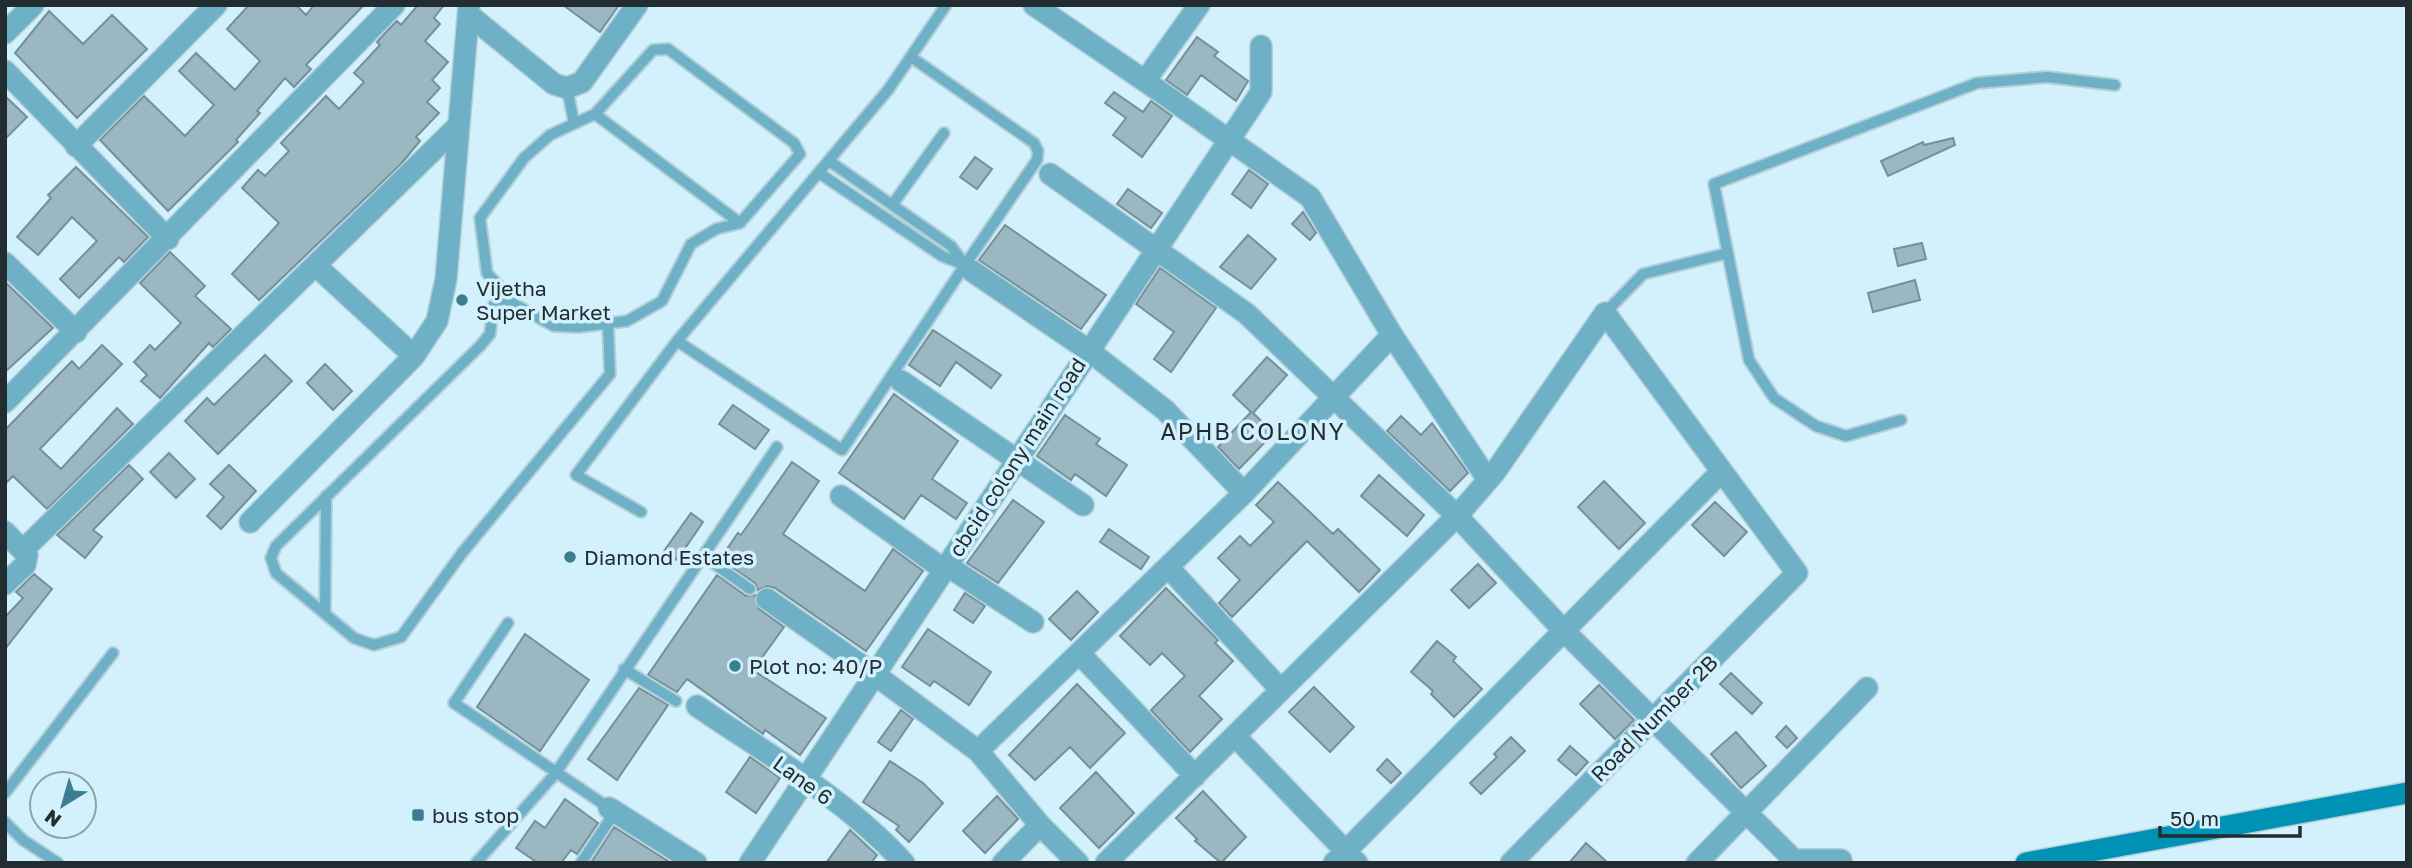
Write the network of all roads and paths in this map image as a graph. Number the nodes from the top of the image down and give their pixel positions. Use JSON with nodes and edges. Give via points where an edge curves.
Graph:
{"nodes":[{"id":1,"x":33,"y":5,"type":"edge"},
{"id":2,"x":216,"y":5,"type":"edge"},
{"id":3,"x":394,"y":5,"type":"edge"},
{"id":4,"x":637,"y":5,"type":"edge"},
{"id":5,"x":946,"y":5,"type":"edge"},
{"id":6,"x":1034,"y":5,"type":"edge"},
{"id":7,"x":1199,"y":5,"type":"edge"},
{"id":8,"x":469,"y":10,"type":"edge"},
{"id":9,"x":5,"y":33,"type":"edge"},
{"id":10,"x":1261,"y":46,"type":"dead end"},
{"id":11,"x":911,"y":57,"type":"junction"},
{"id":12,"x":5,"y":71,"type":"edge"},
{"id":13,"x":1145,"y":81,"type":"junction"},
{"id":14,"x":2115,"y":85,"type":"dead end"},
{"id":15,"x":566,"y":88,"type":"junction"},
{"id":16,"x":595,"y":114,"type":"junction"},
{"id":17,"x":574,"y":123,"type":"junction"},
{"id":18,"x":457,"y":127,"type":"junction"},
{"id":19,"x":944,"y":133,"type":"dead end"},
{"id":20,"x":1227,"y":139,"type":"junction"},
{"id":21,"x":76,"y":146,"type":"junction"},
{"id":22,"x":829,"y":161,"type":"junction"},
{"id":23,"x":819,"y":173,"type":"junction"},
{"id":24,"x":1050,"y":174,"type":"dead end"},
{"id":25,"x":892,"y":205,"type":"junction"},
{"id":26,"x":740,"y":223,"type":"junction"},
{"id":27,"x":168,"y":239,"type":"junction"},
{"id":28,"x":1156,"y":247,"type":"junction"},
{"id":29,"x":1728,"y":253,"type":"junction"},
{"id":30,"x":5,"y":263,"type":"edge"},
{"id":31,"x":315,"y":265,"type":"junction"},
{"id":32,"x":968,"y":268,"type":"junction"},
{"id":33,"x":512,"y":300,"type":"junction"},
{"id":34,"x":1605,"y":313,"type":"junction"},
{"id":35,"x":608,"y":325,"type":"junction"},
{"id":36,"x":76,"y":332,"type":"junction"},
{"id":37,"x":1392,"y":335,"type":"junction"},
{"id":38,"x":677,"y":341,"type":"junction"},
{"id":39,"x":1088,"y":351,"type":"junction"},
{"id":40,"x":414,"y":356,"type":"junction"},
{"id":41,"x":901,"y":381,"type":"dead end"},
{"id":42,"x":1336,"y":396,"type":"junction"},
{"id":43,"x":5,"y":402,"type":"edge"},
{"id":44,"x":1901,"y":420,"type":"dead end"},
{"id":45,"x":777,"y":447,"type":"dead end"},
{"id":46,"x":1016,"y":460,"type":"junction"},
{"id":47,"x":1721,"y":472,"type":"junction"},
{"id":48,"x":1488,"y":480,"type":"junction"},
{"id":49,"x":1244,"y":493,"type":"junction"},
{"id":50,"x":326,"y":496,"type":"junction"},
{"id":51,"x":841,"y":496,"type":"dead end"},
{"id":52,"x":1083,"y":505,"type":"dead end"},
{"id":53,"x":641,"y":512,"type":"dead end"},
{"id":54,"x":1457,"y":516,"type":"junction"},
{"id":55,"x":250,"y":523,"type":"dead end"},
{"id":56,"x":5,"y":532,"type":"edge"},
{"id":57,"x":24,"y":549,"type":"junction"},
{"id":58,"x":704,"y":556,"type":"junction"},
{"id":59,"x":1168,"y":566,"type":"junction"},
{"id":60,"x":945,"y":567,"type":"junction"},
{"id":61,"x":5,"y":584,"type":"edge"},
{"id":62,"x":759,"y":594,"type":"joint"},
{"id":63,"x":325,"y":614,"type":"junction"},
{"id":64,"x":1033,"y":622,"type":"dead end"},
{"id":65,"x":508,"y":623,"type":"dead end"},
{"id":66,"x":1565,"y":632,"type":"junction"},
{"id":67,"x":113,"y":653,"type":"dead end"},
{"id":68,"x":1080,"y":654,"type":"junction"},
{"id":69,"x":624,"y":668,"type":"junction"},
{"id":70,"x":874,"y":674,"type":"junction"},
{"id":71,"x":1867,"y":688,"type":"dead end"},
{"id":72,"x":1281,"y":690,"type":"junction"},
{"id":73,"x":686,"y":703,"type":"joint"},
{"id":74,"x":1652,"y":719,"type":"junction"},
{"id":75,"x":1235,"y":736,"type":"junction"},
{"id":76,"x":978,"y":751,"type":"junction"},
{"id":77,"x":555,"y":774,"type":"junction"},
{"id":78,"x":1195,"y":776,"type":"junction"},
{"id":79,"x":805,"y":779,"type":"junction"},
{"id":80,"x":5,"y":793,"type":"edge"},
{"id":81,"x":2407,"y":793,"type":"edge"},
{"id":82,"x":612,"y":810,"type":"junction"},
{"id":83,"x":1748,"y":814,"type":"junction"},
{"id":84,"x":5,"y":822,"type":"edge"},
{"id":85,"x":1040,"y":825,"type":"junction"},
{"id":86,"x":1346,"y":859,"type":"edge"},
{"id":87,"x":1841,"y":860,"type":"dead end"},
{"id":88,"x":58,"y":863,"type":"edge"},
{"id":89,"x":476,"y":863,"type":"edge"},
{"id":90,"x":581,"y":863,"type":"edge"},
{"id":91,"x":696,"y":863,"type":"edge"},
{"id":92,"x":750,"y":863,"type":"edge"},
{"id":93,"x":904,"y":863,"type":"edge"},
{"id":94,"x":1003,"y":863,"type":"edge"},
{"id":95,"x":1078,"y":863,"type":"edge"},
{"id":96,"x":1106,"y":863,"type":"edge"},
{"id":97,"x":1511,"y":863,"type":"edge"},
{"id":98,"x":1698,"y":863,"type":"edge"},
{"id":99,"x":2026,"y":863,"type":"edge"}],
"edges":[{"from":1,"to":9,"type":"street"},
{"from":2,"to":21,"type":"street"},
{"from":3,"to":27,"type":"street"},
{"from":4,"to":15,"type":"street","via":[[582,82]]},
{"from":5,"to":11,"type":"lane"},
{"from":6,"to":13,"type":"street"},
{"from":7,"to":13,"type":"street"},
{"from":8,"to":15,"type":"street","via":[[554,84]]},
{"from":8,"to":18,"type":"street"},
{"from":10,"to":20,"type":"street","name":"cbcid colony main road","via":[[1261,92]]},
{"from":11,"to":22,"type":"lane"},
{"from":11,"to":32,"type":"lane","via":[[1034,143],[1038,151],[1037,160]]},
{"from":12,"to":21,"type":"street"},
{"from":13,"to":20,"type":"street"},
{"from":14,"to":29,"type":"lane","via":[[2048,77],[1977,83],[1714,184]]},
{"from":15,"to":17,"type":"lane"},
{"from":16,"to":17,"type":"lane"},
{"from":16,"to":26,"type":"lane"},
{"from":16,"to":26,"type":"lane","via":[[653,50],[668,49],[794,142],[800,154]]},
{"from":17,"to":33,"type":"lane","via":[[550,135],[524,158],[480,218],[487,273]]},
{"from":18,"to":31,"type":"street"},
{"from":18,"to":40,"type":"street","via":[[446,279],[437,321]]},
{"from":19,"to":25,"type":"lane"},
{"from":20,"to":28,"type":"street","name":"cbcid colony main road"},
{"from":20,"to":37,"type":"street","via":[[1310,197]]},
{"from":21,"to":27,"type":"street"},
{"from":22,"to":23,"type":"lane"},
{"from":22,"to":25,"type":"lane"},
{"from":23,"to":32,"type":"lane","via":[[942,256]]},
{"from":23,"to":38,"type":"lane"},
{"from":24,"to":28,"type":"street"},
{"from":25,"to":32,"type":"lane","via":[[951,246]]},
{"from":26,"to":35,"type":"lane","via":[[716,229],[691,244],[662,301],[627,321]]},
{"from":27,"to":36,"type":"street"},
{"from":28,"to":39,"type":"street","name":"cbcid colony main road"},
{"from":28,"to":42,"type":"street","via":[[1247,314]]},
{"from":29,"to":34,"type":"lane","via":[[1643,274]]},
{"from":29,"to":44,"type":"lane","via":[[1749,360],[1774,398],[1815,426],[1846,436]]},
{"from":30,"to":36,"type":"street"},
{"from":31,"to":40,"type":"street"},
{"from":31,"to":57,"type":"street"},
{"from":32,"to":38,"type":"lane","via":[[842,450]]},
{"from":32,"to":39,"type":"street"},
{"from":33,"to":35,"type":"lane","via":[[525,313],[554,326]]},
{"from":33,"to":50,"type":"lane","via":[[503,298],[493,306],[490,334],[480,346]]},
{"from":34,"to":47,"type":"street"},
{"from":34,"to":48,"type":"street"},
{"from":35,"to":63,"type":"lane","via":[[610,374],[462,553],[401,637],[374,645],[354,638]]},
{"from":36,"to":43,"type":"street"},
{"from":37,"to":42,"type":"street"},
{"from":37,"to":48,"type":"street"},
{"from":38,"to":53,"type":"lane","via":[[576,475]]},
{"from":39,"to":46,"type":"street","name":"cbcid colony main road"},
{"from":39,"to":49,"type":"street","via":[[1165,410]]},
{"from":40,"to":55,"type":"street"},
{"from":41,"to":46,"type":"street"},
{"from":42,"to":49,"type":"street"},
{"from":42,"to":54,"type":"street"},
{"from":45,"to":58,"type":"lane"},
{"from":46,"to":52,"type":"street"},
{"from":46,"to":60,"type":"street","name":"cbcid colony main road"},
{"from":47,"to":66,"type":"street"},
{"from":47,"to":74,"type":"street","name":"Road Number 2B","via":[[1797,573]]},
{"from":48,"to":54,"type":"street"},
{"from":49,"to":59,"type":"street"},
{"from":50,"to":63,"type":"lane"},
{"from":50,"to":63,"type":"lane","via":[[276,546],[271,558],[276,573]]},
{"from":51,"to":60,"type":"street"},
{"from":54,"to":66,"type":"street"},
{"from":54,"to":72,"type":"street"},
{"from":56,"to":57,"type":"street"},
{"from":57,"to":61,"type":"street","via":[[25,565]]},
{"from":58,"to":62,"type":"lane"},
{"from":58,"to":69,"type":"lane"},
{"from":59,"to":68,"type":"street"},
{"from":59,"to":72,"type":"street"},
{"from":60,"to":64,"type":"street"},
{"from":60,"to":70,"type":"street","name":"cbcid colony main road"},
{"from":62,"to":70,"type":"street"},
{"from":65,"to":77,"type":"lane","via":[[454,703]]},
{"from":66,"to":74,"type":"street"},
{"from":66,"to":86,"type":"street"},
{"from":67,"to":80,"type":"lane"},
{"from":68,"to":76,"type":"street"},
{"from":68,"to":78,"type":"street"},
{"from":69,"to":73,"type":"lane"},
{"from":69,"to":77,"type":"lane"},
{"from":70,"to":76,"type":"street"},
{"from":70,"to":79,"type":"street","name":"cbcid colony main road"},
{"from":71,"to":83,"type":"street"},
{"from":72,"to":75,"type":"street"},
{"from":73,"to":79,"type":"street","name":"Lane 6"},
{"from":74,"to":83,"type":"street"},
{"from":74,"to":97,"type":"street","name":"Road Number 2B"},
{"from":75,"to":78,"type":"street"},
{"from":75,"to":86,"type":"street"},
{"from":76,"to":85,"type":"street"},
{"from":77,"to":82,"type":"lane"},
{"from":77,"to":89,"type":"lane"},
{"from":78,"to":96,"type":"street"},
{"from":79,"to":92,"type":"street","name":"cbcid colony main road"},
{"from":79,"to":93,"type":"street","name":"Lane 6"},
{"from":81,"to":99,"type":"street"},
{"from":82,"to":90,"type":"lane"},
{"from":82,"to":91,"type":"street"},
{"from":83,"to":87,"type":"street","via":[[1794,860]]},
{"from":83,"to":98,"type":"street"},
{"from":84,"to":88,"type":"lane"},
{"from":85,"to":94,"type":"street"},
{"from":85,"to":95,"type":"street"}]}
